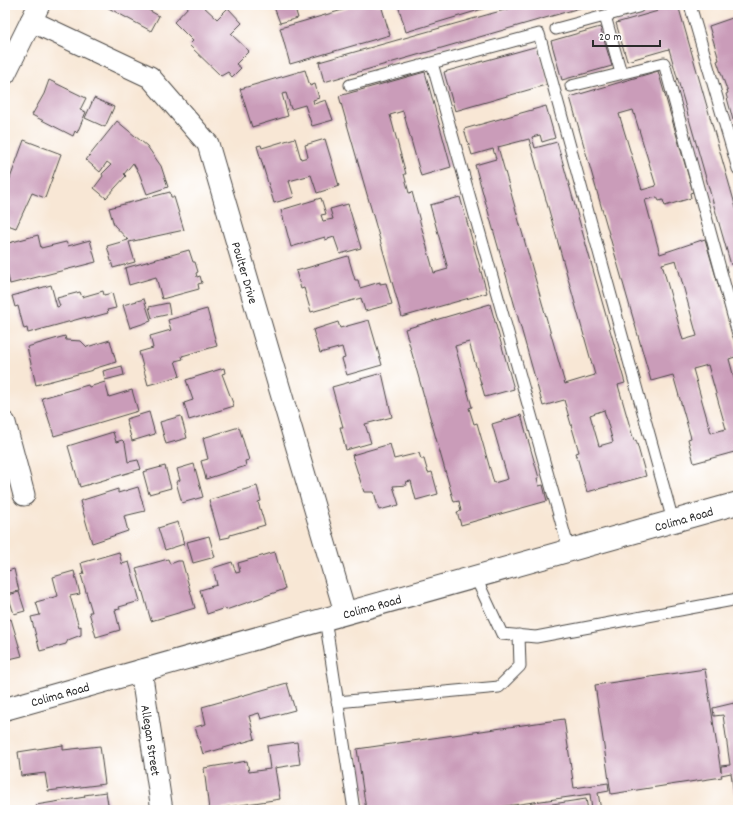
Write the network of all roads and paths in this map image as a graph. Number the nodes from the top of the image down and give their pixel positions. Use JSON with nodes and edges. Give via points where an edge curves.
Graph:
{"nodes":[{"id":1,"x":690,"y":5,"type":"edge"},
{"id":2,"x":638,"y":7,"type":"dead end"},
{"id":3,"x":35,"y":13,"type":"edge"},
{"id":4,"x":605,"y":16,"type":"junction"},
{"id":5,"x":556,"y":29,"type":"dead end"},
{"id":6,"x":432,"y":63,"type":"junction"},
{"id":7,"x":621,"y":73,"type":"junction"},
{"id":8,"x":5,"y":74,"type":"edge"},
{"id":9,"x":350,"y":85,"type":"dead end"},
{"id":10,"x":571,"y":86,"type":"dead end"},
{"id":11,"x":738,"y":170,"type":"edge"},
{"id":12,"x":738,"y":334,"type":"edge"},
{"id":13,"x":5,"y":423,"type":"edge"},
{"id":14,"x":24,"y":494,"type":"dead end"},
{"id":15,"x":738,"y":503,"type":"edge"},
{"id":16,"x":673,"y":521,"type":"junction"},
{"id":17,"x":570,"y":550,"type":"junction"},
{"id":18,"x":475,"y":576,"type":"junction"},
{"id":19,"x":738,"y":599,"type":"edge"},
{"id":20,"x":335,"y":615,"type":"junction"},
{"id":21,"x":519,"y":635,"type":"junction"},
{"id":22,"x":141,"y":670,"type":"junction"},
{"id":23,"x":337,"y":702,"type":"junction"},
{"id":24,"x":5,"y":709,"type":"edge"},
{"id":25,"x":162,"y":810,"type":"edge"},
{"id":26,"x":354,"y":810,"type":"edge"}],
"edges":[{"from":1,"to":11,"type":"lane"},
{"from":2,"to":4,"type":"lane"},
{"from":3,"to":8,"type":"street"},
{"from":3,"to":20,"type":"street","name":"Poulter Drive","via":[[150,77],[208,144]]},
{"from":4,"to":5,"type":"lane"},
{"from":4,"to":7,"type":"lane"},
{"from":6,"to":9,"type":"lane"},
{"from":6,"to":16,"type":"lane","via":[[539,34]]},
{"from":6,"to":17,"type":"lane"},
{"from":7,"to":10,"type":"lane"},
{"from":7,"to":12,"type":"lane","via":[[664,63]]},
{"from":13,"to":14,"type":"street"},
{"from":15,"to":16,"type":"main road","name":"Colima Road"},
{"from":16,"to":17,"type":"main road","name":"Colima Road"},
{"from":17,"to":18,"type":"main road","name":"Colima Road"},
{"from":18,"to":20,"type":"main road","name":"Colima Road"},
{"from":18,"to":21,"type":"lane","via":[[502,634]]},
{"from":19,"to":21,"type":"lane","via":[[536,637]]},
{"from":20,"to":22,"type":"main road","name":"Colima Road"},
{"from":20,"to":23,"type":"lane"},
{"from":21,"to":23,"type":"lane","via":[[520,666],[499,687]]},
{"from":22,"to":24,"type":"main road","name":"Colima Road"},
{"from":22,"to":25,"type":"street","name":"Allegan Street"},
{"from":23,"to":26,"type":"lane"}]}
